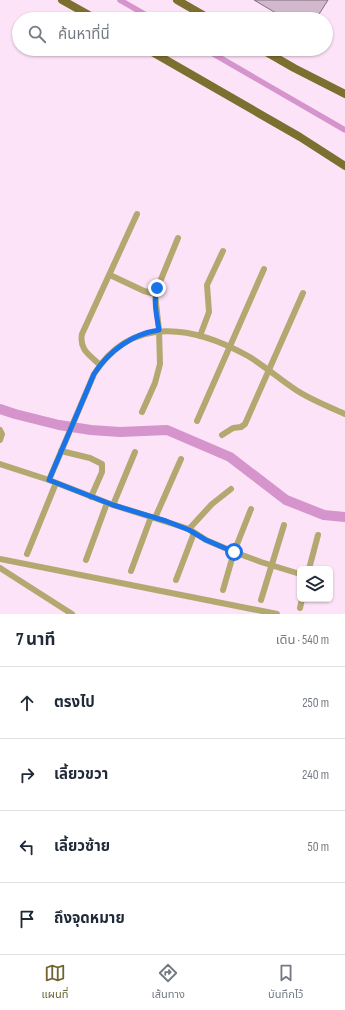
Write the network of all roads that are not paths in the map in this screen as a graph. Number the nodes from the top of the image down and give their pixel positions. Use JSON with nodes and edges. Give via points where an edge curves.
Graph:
{"nodes":[{"id":1,"x":62,"y":0,"type":"edge"},
{"id":2,"x":177,"y":0,"type":"edge"},
{"id":3,"x":83,"y":12,"type":"edge"},
{"id":4,"x":198,"y":12,"type":"edge"},
{"id":5,"x":159,"y":56,"type":"edge"},
{"id":6,"x":274,"y":56,"type":"edge"},
{"id":7,"x":345,"y":94,"type":"edge"},
{"id":8,"x":345,"y":166,"type":"edge"},
{"id":9,"x":137,"y":214,"type":"dead end"},
{"id":10,"x":178,"y":238,"type":"dead end"},
{"id":11,"x":222,"y":251,"type":"dead end"},
{"id":12,"x":264,"y":269,"type":"dead end"},
{"id":13,"x":110,"y":275,"type":"junction"},
{"id":14,"x":303,"y":293,"type":"dead end"},
{"id":15,"x":155,"y":294,"type":"junction"},
{"id":16,"x":159,"y":330,"type":"junction"},
{"id":17,"x":200,"y":336,"type":"junction"},
{"id":18,"x":230,"y":347,"type":"junction"},
{"id":19,"x":100,"y":365,"type":"junction"},
{"id":20,"x":269,"y":370,"type":"junction"},
{"id":21,"x":142,"y":412,"type":"dead end"},
{"id":22,"x":345,"y":414,"type":"edge"},
{"id":23,"x":197,"y":421,"type":"dead end"},
{"id":24,"x":0,"y":430,"type":"edge"},
{"id":25,"x":222,"y":435,"type":"dead end"},
{"id":26,"x":0,"y":440,"type":"edge"},
{"id":27,"x":61,"y":451,"type":"junction"},
{"id":28,"x":135,"y":452,"type":"dead end"},
{"id":29,"x":181,"y":459,"type":"dead end"},
{"id":30,"x":0,"y":464,"type":"edge"},
{"id":31,"x":49,"y":480,"type":"junction"},
{"id":32,"x":56,"y":483,"type":"junction"},
{"id":33,"x":231,"y":489,"type":"dead end"},
{"id":34,"x":91,"y":497,"type":"junction"},
{"id":35,"x":110,"y":504,"type":"junction"},
{"id":36,"x":251,"y":509,"type":"dead end"},
{"id":37,"x":153,"y":518,"type":"junction"},
{"id":38,"x":284,"y":525,"type":"dead end"},
{"id":39,"x":189,"y":530,"type":"junction"},
{"id":40,"x":194,"y":533,"type":"junction"},
{"id":41,"x":318,"y":535,"type":"dead end"},
{"id":42,"x":234,"y":552,"type":"junction"},
{"id":43,"x":27,"y":554,"type":"dead end"},
{"id":44,"x":0,"y":559,"type":"edge"},
{"id":45,"x":86,"y":560,"type":"dead end"},
{"id":46,"x":272,"y":565,"type":"junction"},
{"id":47,"x":310,"y":566,"type":"edge"},
{"id":48,"x":0,"y":568,"type":"edge"},
{"id":49,"x":131,"y":571,"type":"dead end"},
{"id":50,"x":297,"y":573,"type":"edge"},
{"id":51,"x":176,"y":580,"type":"dead end"},
{"id":52,"x":222,"y":590,"type":"dead end"},
{"id":53,"x":261,"y":600,"type":"dead end"},
{"id":54,"x":301,"y":602,"type":"edge"},
{"id":55,"x":300,"y":608,"type":"dead end"},
{"id":56,"x":72,"y":614,"type":"edge"},
{"id":57,"x":277,"y":614,"type":"edge"}],
"edges":[{"from":1,"to":3,"type":"main road"},
{"from":2,"to":4,"type":"main road"},
{"from":5,"to":8,"type":"main road","via":[[300,137]]},
{"from":6,"to":7,"type":"main road"},
{"from":9,"to":13,"type":"street"},
{"from":10,"to":15,"type":"street"},
{"from":11,"to":17,"type":"street","via":[[207,285],[209,312]]},
{"from":12,"to":18,"type":"street"},
{"from":13,"to":15,"type":"street"},
{"from":13,"to":19,"type":"street","via":[[81,339],[83,348]]},
{"from":14,"to":20,"type":"street"},
{"from":15,"to":16,"type":"street"},
{"from":16,"to":17,"type":"street"},
{"from":16,"to":19,"type":"street","via":[[140,335],[123,344]]},
{"from":16,"to":21,"type":"street","via":[[158,375]]},
{"from":17,"to":18,"type":"street"},
{"from":18,"to":20,"type":"street"},
{"from":18,"to":23,"type":"street"},
{"from":19,"to":27,"type":"street"},
{"from":20,"to":22,"type":"street","via":[[309,397]]},
{"from":20,"to":25,"type":"street","via":[[246,424]]},
{"from":24,"to":26,"type":"street"},
{"from":27,"to":31,"type":"street"},
{"from":27,"to":34,"type":"street","via":[[90,458],[102,464],[102,472]]},
{"from":28,"to":35,"type":"street"},
{"from":29,"to":37,"type":"street"},
{"from":30,"to":31,"type":"street"},
{"from":31,"to":32,"type":"street"},
{"from":32,"to":34,"type":"street"},
{"from":32,"to":43,"type":"street"},
{"from":33,"to":39,"type":"street","via":[[212,504]]},
{"from":34,"to":35,"type":"street"},
{"from":35,"to":37,"type":"street"},
{"from":35,"to":45,"type":"street"},
{"from":36,"to":42,"type":"street"},
{"from":37,"to":39,"type":"street"},
{"from":37,"to":49,"type":"street"},
{"from":38,"to":46,"type":"street"},
{"from":39,"to":40,"type":"street"},
{"from":40,"to":42,"type":"street"},
{"from":40,"to":51,"type":"street"},
{"from":41,"to":47,"type":"street"},
{"from":42,"to":46,"type":"street"},
{"from":42,"to":52,"type":"street"},
{"from":44,"to":57,"type":"street"},
{"from":46,"to":50,"type":"street"},
{"from":46,"to":53,"type":"street"},
{"from":48,"to":56,"type":"street"},
{"from":54,"to":55,"type":"street"}]}
